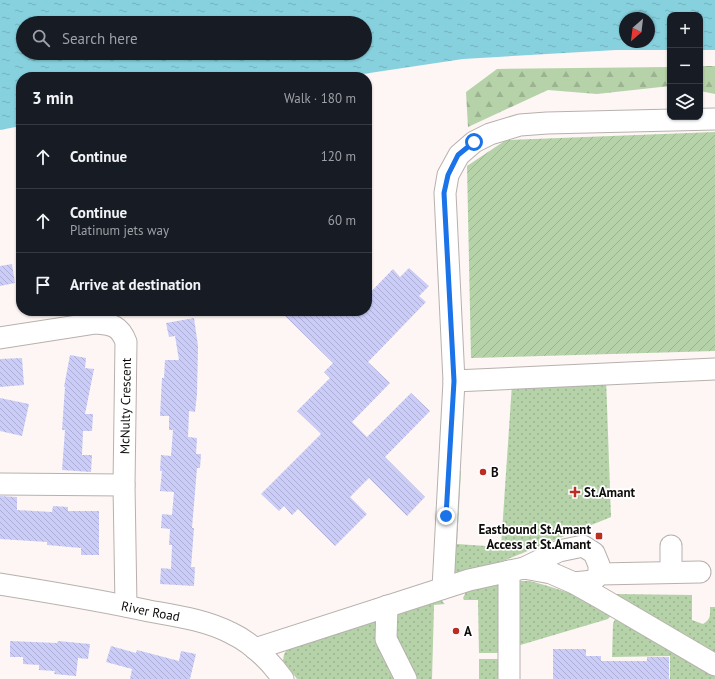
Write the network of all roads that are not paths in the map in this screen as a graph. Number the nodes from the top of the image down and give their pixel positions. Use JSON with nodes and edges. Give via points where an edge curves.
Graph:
{"nodes":[{"id":1,"x":715,"y":119,"type":"edge"},
{"id":2,"x":0,"y":338,"type":"edge"},
{"id":3,"x":715,"y":369,"type":"edge"},
{"id":4,"x":454,"y":381,"type":"junction"},
{"id":5,"x":0,"y":484,"type":"edge"},
{"id":6,"x":124,"y":485,"type":"junction"},
{"id":7,"x":671,"y":546,"type":"dead end"},
{"id":8,"x":516,"y":570,"type":"junction"},
{"id":9,"x":671,"y":572,"type":"junction"},
{"id":10,"x":700,"y":572,"type":"dead end"},
{"id":11,"x":599,"y":574,"type":"junction"},
{"id":12,"x":574,"y":583,"type":"junction"},
{"id":13,"x":0,"y":584,"type":"edge"},
{"id":14,"x":443,"y":588,"type":"junction"},
{"id":15,"x":126,"y":606,"type":"junction"},
{"id":16,"x":387,"y":606,"type":"junction"},
{"id":17,"x":255,"y":649,"type":"junction"},
{"id":18,"x":715,"y":665,"type":"edge"},
{"id":19,"x":283,"y":679,"type":"edge"},
{"id":20,"x":406,"y":679,"type":"edge"},
{"id":21,"x":509,"y":679,"type":"edge"}],
"edges":[{"from":1,"to":4,"type":"street","via":[[520,124],[490,134],[474,142],[458,155],[448,175],[444,193]]},
{"from":2,"to":6,"type":"street","name":"McNulty Crescent","via":[[96,323],[107,324],[123,334],[126,342]]},
{"from":3,"to":4,"type":"street"},
{"from":4,"to":14,"type":"street"},
{"from":5,"to":6,"type":"street"},
{"from":6,"to":15,"type":"street","name":"McNulty Crescent"},
{"from":7,"to":9,"type":"street"},
{"from":8,"to":11,"type":"street","via":[[559,551],[584,546],[594,553],[599,565]]},
{"from":8,"to":12,"type":"street","via":[[551,573]]},
{"from":8,"to":14,"type":"street"},
{"from":8,"to":21,"type":"street"},
{"from":9,"to":10,"type":"street"},
{"from":9,"to":11,"type":"street"},
{"from":11,"to":12,"type":"street","via":[[593,581]]},
{"from":12,"to":18,"type":"street"},
{"from":13,"to":15,"type":"street","name":"River Road"},
{"from":14,"to":16,"type":"street"},
{"from":15,"to":17,"type":"street","name":"River Road","via":[[213,625]]},
{"from":16,"to":17,"type":"street"},
{"from":16,"to":20,"type":"street","via":[[386,640]]},
{"from":17,"to":19,"type":"street","name":"River Road"}]}
